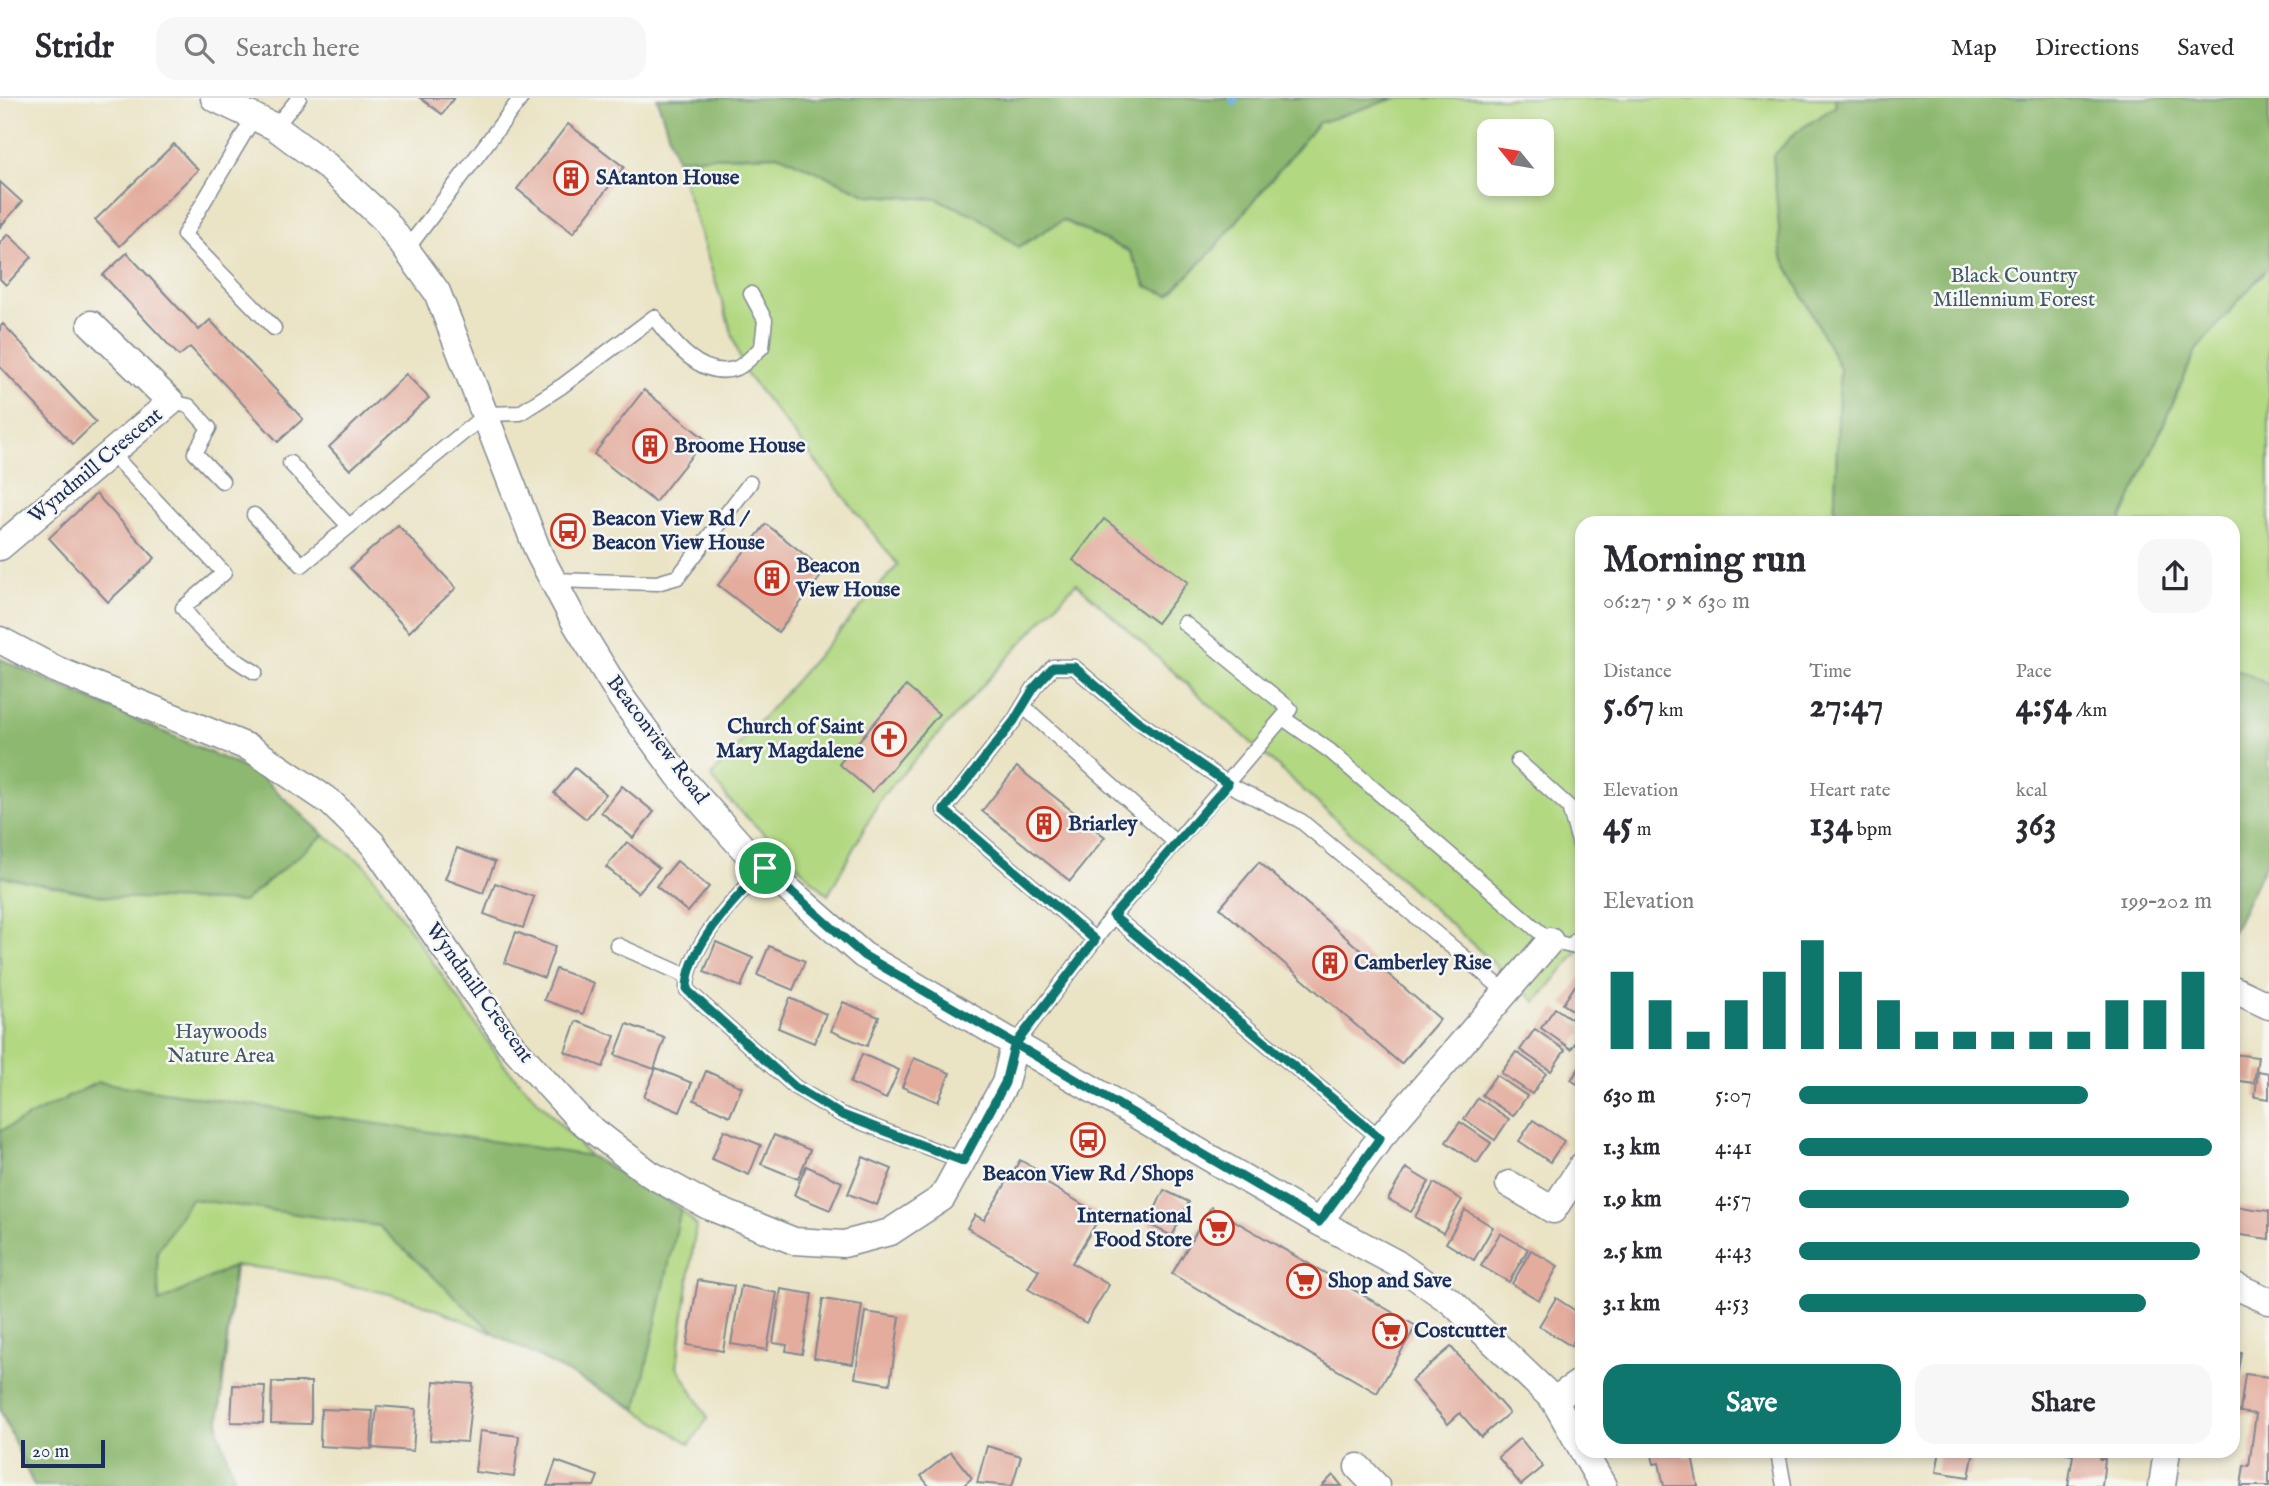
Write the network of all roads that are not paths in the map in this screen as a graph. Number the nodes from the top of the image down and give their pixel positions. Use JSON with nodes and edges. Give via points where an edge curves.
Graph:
{"nodes":[{"id":1,"x":214,"y":98,"type":"edge"},
{"id":2,"x":299,"y":98,"type":"edge"},
{"id":3,"x":521,"y":98,"type":"edge"},
{"id":4,"x":265,"y":122,"type":"junction"},
{"id":5,"x":407,"y":250,"type":"junction"},
{"id":6,"x":751,"y":293,"type":"dead end"},
{"id":7,"x":91,"y":324,"type":"dead end"},
{"id":8,"x":274,"y":328,"type":"dead end"},
{"id":9,"x":171,"y":402,"type":"junction"},
{"id":10,"x":486,"y":414,"type":"junction"},
{"id":11,"x":111,"y":453,"type":"junction"},
{"id":12,"x":290,"y":463,"type":"dead end"},
{"id":13,"x":222,"y":481,"type":"dead end"},
{"id":14,"x":750,"y":483,"type":"dead end"},
{"id":15,"x":254,"y":515,"type":"dead end"},
{"id":16,"x":349,"y":526,"type":"junction"},
{"id":17,"x":0,"y":547,"type":"edge"},
{"id":18,"x":552,"y":580,"type":"junction"},
{"id":19,"x":1184,"y":623,"type":"dead end"},
{"id":20,"x":0,"y":640,"type":"edge"},
{"id":21,"x":255,"y":672,"type":"dead end"},
{"id":22,"x":1023,"y":706,"type":"junction"},
{"id":23,"x":1283,"y":718,"type":"junction"},
{"id":24,"x":1518,"y":761,"type":"dead end"},
{"id":25,"x":1228,"y":784,"type":"junction"},
{"id":26,"x":1575,"y":828,"type":"edge"},
{"id":27,"x":1176,"y":844,"type":"junction"},
{"id":28,"x":765,"y":868,"type":"junction"},
{"id":29,"x":1113,"y":916,"type":"junction"},
{"id":30,"x":1095,"y":940,"type":"junction"},
{"id":31,"x":1550,"y":940,"type":"junction"},
{"id":32,"x":1575,"y":942,"type":"edge"},
{"id":33,"x":617,"y":945,"type":"dead end"},
{"id":34,"x":687,"y":976,"type":"junction"},
{"id":35,"x":1506,"y":992,"type":"junction"},
{"id":36,"x":2240,"y":992,"type":"edge"},
{"id":37,"x":2269,"y":1006,"type":"edge"},
{"id":38,"x":1014,"y":1046,"type":"junction"},
{"id":39,"x":1380,"y":1138,"type":"junction"},
{"id":40,"x":963,"y":1161,"type":"junction"},
{"id":41,"x":1575,"y":1177,"type":"edge"},
{"id":42,"x":1509,"y":1184,"type":"dead end"},
{"id":43,"x":1319,"y":1222,"type":"junction"},
{"id":44,"x":2240,"y":1289,"type":"edge"},
{"id":45,"x":2269,"y":1301,"type":"edge"},
{"id":46,"x":1575,"y":1386,"type":"edge"},
{"id":47,"x":1554,"y":1400,"type":"junction"},
{"id":48,"x":1575,"y":1438,"type":"edge"},
{"id":49,"x":1587,"y":1458,"type":"edge"},
{"id":50,"x":1779,"y":1458,"type":"edge"},
{"id":51,"x":2166,"y":1458,"type":"edge"},
{"id":52,"x":1603,"y":1486,"type":"edge"},
{"id":53,"x":1784,"y":1486,"type":"edge"},
{"id":54,"x":2162,"y":1486,"type":"edge"}],
"edges":[{"from":1,"to":4,"type":"street","name":"Beaconview Road"},
{"from":2,"to":4,"type":"lane"},
{"from":3,"to":5,"type":"lane"},
{"from":4,"to":5,"type":"street","name":"Beaconview Road","via":[[346,184],[384,219]]},
{"from":4,"to":8,"type":"lane","via":[[184,235]]},
{"from":5,"to":10,"type":"street","name":"Beaconview Road","via":[[437,292]]},
{"from":6,"to":10,"type":"lane","via":[[765,320],[762,347],[738,368],[716,371],[690,357],[654,317],[520,412]]},
{"from":7,"to":9,"type":"street","name":"Wyndmill Crescent"},
{"from":9,"to":11,"type":"street","name":"Wyndmill Crescent"},
{"from":9,"to":13,"type":"lane","via":[[189,406],[209,428],[195,453]]},
{"from":10,"to":16,"type":"lane"},
{"from":10,"to":18,"type":"street","name":"Beaconview Road"},
{"from":11,"to":17,"type":"street","name":"Wyndmill Crescent"},
{"from":11,"to":21,"type":"lane","via":[[224,573],[183,608],[206,638]]},
{"from":12,"to":16,"type":"lane"},
{"from":14,"to":18,"type":"lane","via":[[678,577],[657,583]]},
{"from":15,"to":16,"type":"lane","via":[[302,565]]},
{"from":18,"to":28,"type":"street","name":"Beaconview Road","via":[[621,697],[678,776]]},
{"from":19,"to":23,"type":"lane","via":[[1290,709]]},
{"from":20,"to":40,"type":"street","name":"Wyndmill Crescent","via":[[57,670],[250,748],[330,802],[373,844],[509,1042],[580,1120],[650,1174],[708,1206],[794,1241],[844,1244],[890,1232],[942,1198]]},
{"from":22,"to":25,"type":"lane","via":[[1053,667],[1074,667],[1135,719]]},
{"from":22,"to":27,"type":"lane"},
{"from":22,"to":30,"type":"lane","via":[[944,810]]},
{"from":23,"to":25,"type":"lane"},
{"from":23,"to":31,"type":"lane","via":[[1330,751]]},
{"from":24,"to":26,"type":"lane","via":[[1569,807]]},
{"from":25,"to":27,"type":"lane"},
{"from":25,"to":35,"type":"lane","via":[[1301,821]]},
{"from":27,"to":29,"type":"lane"},
{"from":28,"to":34,"type":"lane","via":[[729,904]]},
{"from":28,"to":38,"type":"street","name":"Beaconview Road","via":[[863,955]]},
{"from":29,"to":30,"type":"lane"},
{"from":29,"to":39,"type":"lane"},
{"from":30,"to":38,"type":"lane"},
{"from":31,"to":32,"type":"lane","via":[[1571,946]]},
{"from":31,"to":35,"type":"street"},
{"from":33,"to":34,"type":"lane"},
{"from":34,"to":40,"type":"lane","via":[[687,990],[795,1087],[840,1114]]},
{"from":35,"to":39,"type":"street"},
{"from":36,"to":37,"type":"street"},
{"from":38,"to":40,"type":"street","name":"Wyndmill Crescent","via":[[1005,1083]]},
{"from":38,"to":43,"type":"street","name":"Beaconview Road"},
{"from":39,"to":43,"type":"street"},
{"from":41,"to":42,"type":"street","via":[[1553,1210]]},
{"from":43,"to":47,"type":"street","name":"Beaconview Road","via":[[1396,1263],[1453,1303]]},
{"from":44,"to":45,"type":"street"},
{"from":46,"to":47,"type":"street"},
{"from":47,"to":48,"type":"street","name":"Beaconview Road"},
{"from":49,"to":52,"type":"street","name":"Beaconview Road"},
{"from":50,"to":53,"type":"lane"},
{"from":51,"to":54,"type":"street"}]}
